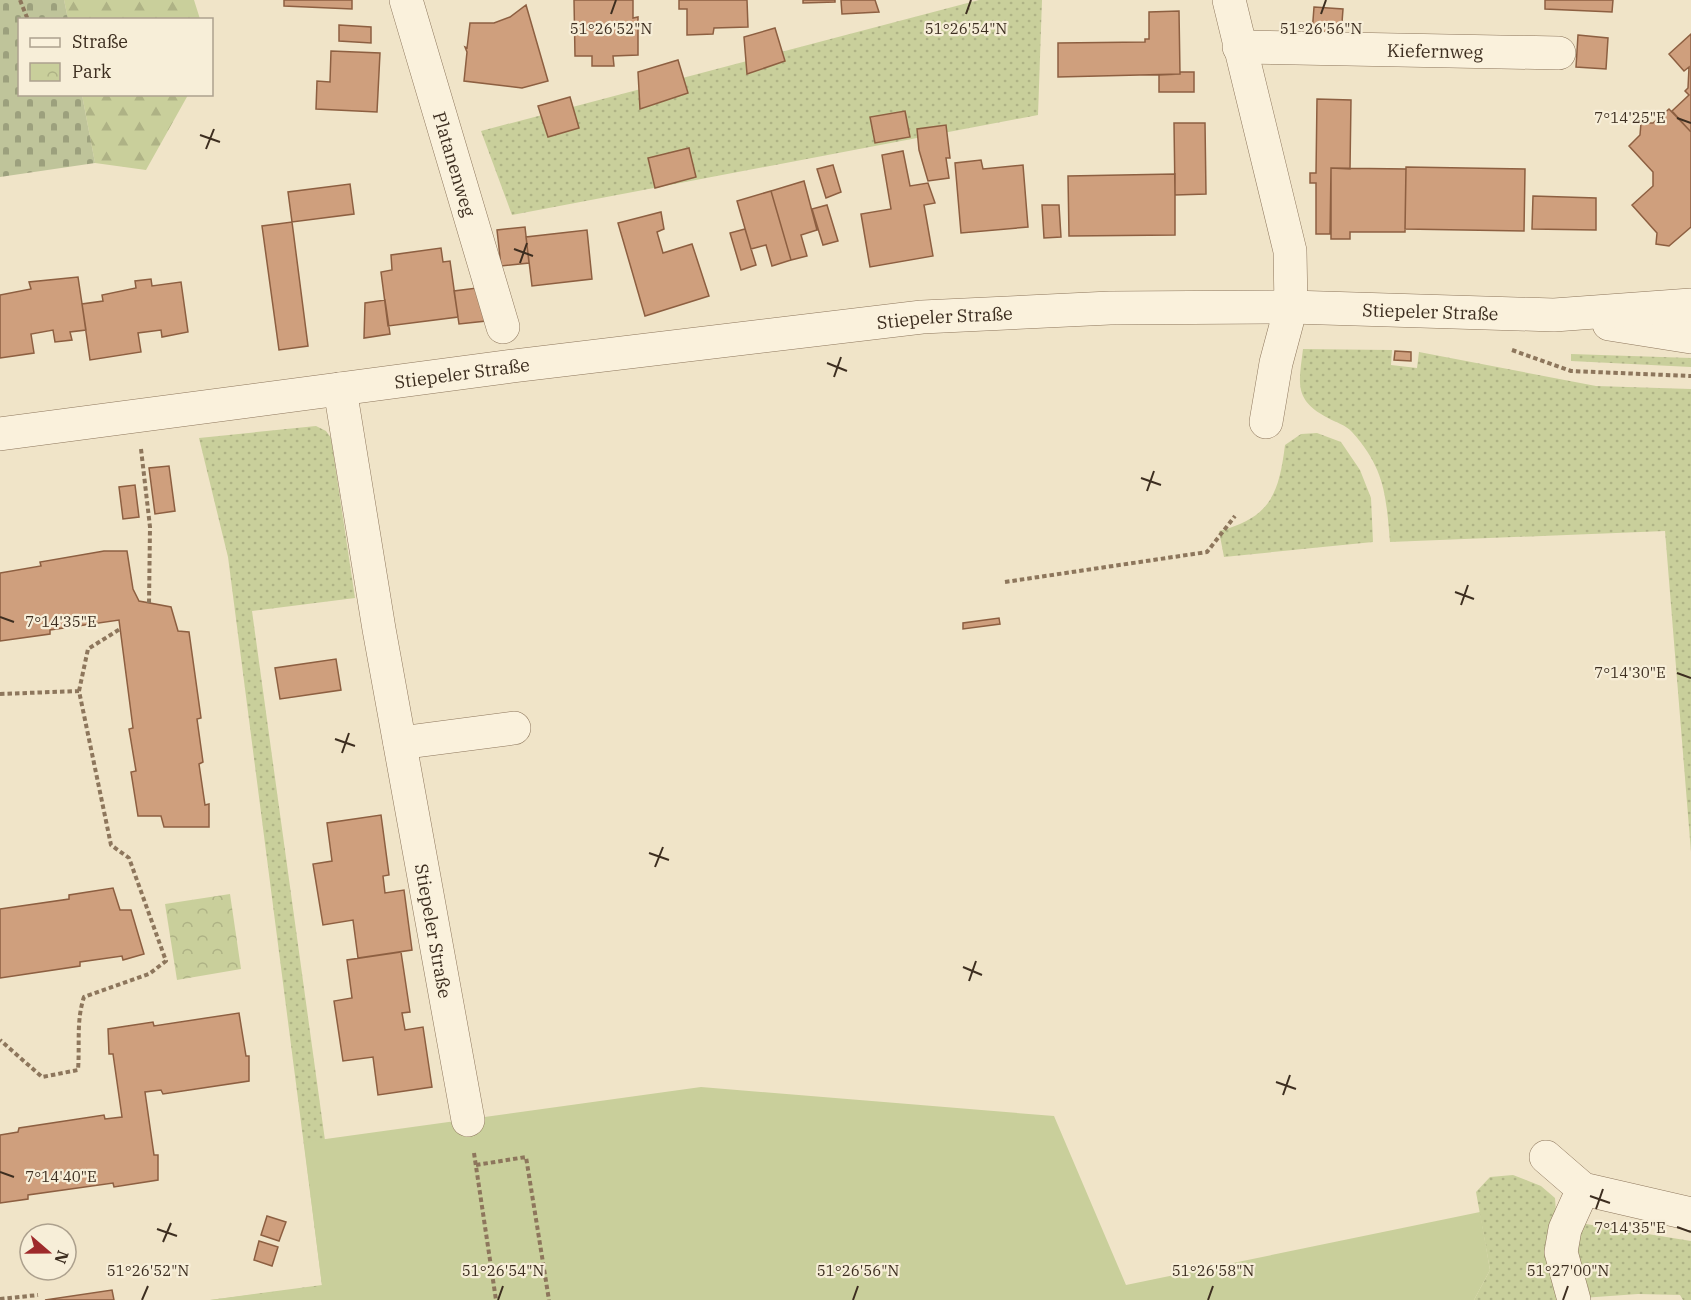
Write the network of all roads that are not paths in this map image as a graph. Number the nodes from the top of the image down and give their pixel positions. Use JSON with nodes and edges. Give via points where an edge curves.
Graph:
{"nodes":[{"id":1,"x":406,"y":0,"type":"edge"},
{"id":2,"x":1229,"y":0,"type":"edge"},
{"id":3,"x":1239,"y":46,"type":"junction"},
{"id":4,"x":1559,"y":53,"type":"dead end"},
{"id":5,"x":1691,"y":305,"type":"edge"},
{"id":6,"x":1291,"y":307,"type":"junction"},
{"id":7,"x":1554,"y":315,"type":"junction"},
{"id":8,"x":503,"y":327,"type":"dead end"},
{"id":9,"x":1691,"y":337,"type":"edge"},
{"id":10,"x":340,"y":389,"type":"junction"},
{"id":11,"x":1266,"y":422,"type":"dead end"},
{"id":12,"x":0,"y":434,"type":"edge"},
{"id":13,"x":514,"y":728,"type":"dead end"},
{"id":14,"x":400,"y":743,"type":"junction"},
{"id":15,"x":468,"y":1120,"type":"road end"},
{"id":16,"x":1546,"y":1157,"type":"dead end"},
{"id":17,"x":1583,"y":1189,"type":"junction"},
{"id":18,"x":1691,"y":1214,"type":"edge"},
{"id":19,"x":1574,"y":1300,"type":"edge"}],
"edges":[{"from":1,"to":8,"type":"street","name":"Platanenweg"},
{"from":2,"to":3,"type":"street"},
{"from":3,"to":4,"type":"street","name":"Kiefernweg"},
{"from":3,"to":6,"type":"street","via":[[1290,251]]},
{"from":5,"to":7,"type":"street","name":"Stiepeler Straße"},
{"from":6,"to":7,"type":"street","name":"Stiepeler Straße"},
{"from":6,"to":10,"type":"street","name":"Stiepeler Straße","via":[[1110,308],[922,317]]},
{"from":6,"to":11,"type":"street"},
{"from":7,"to":9,"type":"street","name":"Stiepeler Straße"},
{"from":10,"to":12,"type":"street","name":"Stiepeler Straße"},
{"from":10,"to":14,"type":"street","name":"Stiepeler Straße"},
{"from":13,"to":14,"type":"street"},
{"from":14,"to":15,"type":"street","name":"Stiepeler Straße"},
{"from":16,"to":17,"type":"street"},
{"from":17,"to":18,"type":"street"},
{"from":17,"to":19,"type":"street","via":[[1565,1229],[1561,1252]]}]}
